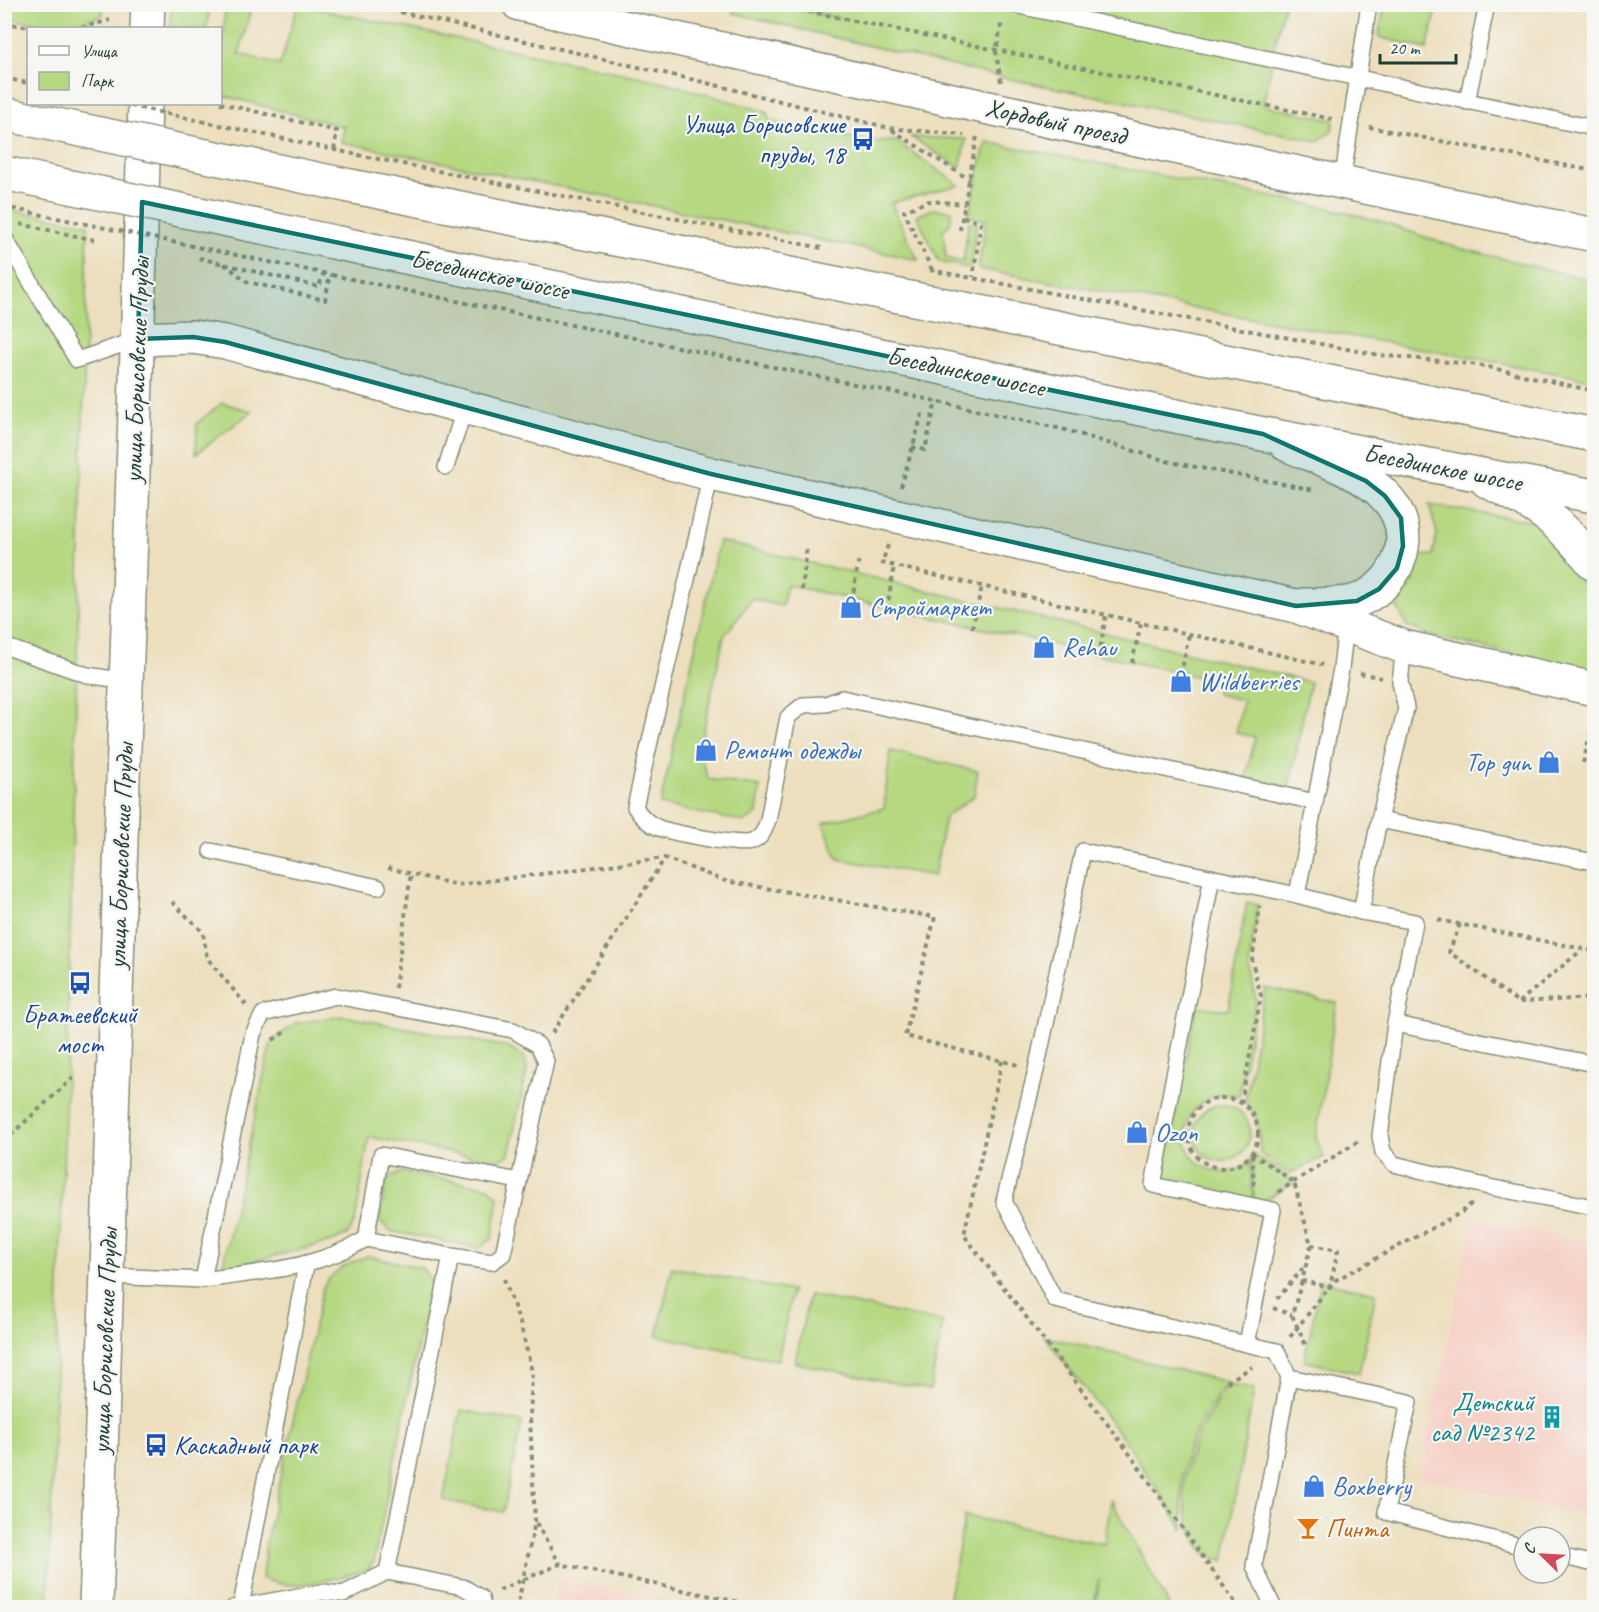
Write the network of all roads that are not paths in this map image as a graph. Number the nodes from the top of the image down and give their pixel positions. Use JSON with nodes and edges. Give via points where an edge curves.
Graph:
{"nodes":[{"id":1,"x":148,"y":4,"type":"edge"},
{"id":2,"x":519,"y":4,"type":"edge"},
{"id":3,"x":1369,"y":4,"type":"edge"},
{"id":4,"x":1487,"y":4,"type":"edge"},
{"id":5,"x":1007,"y":9,"type":"edge"},
{"id":6,"x":147,"y":27,"type":"edge"},
{"id":7,"x":1357,"y":79,"type":"junction"},
{"id":8,"x":1467,"y":102,"type":"junction"},
{"id":9,"x":145,"y":105,"type":"edge"},
{"id":10,"x":4,"y":114,"type":"edge"},
{"id":11,"x":1594,"y":128,"type":"edge"},
{"id":12,"x":4,"y":173,"type":"edge"},
{"id":13,"x":1342,"y":182,"type":"junction"},
{"id":14,"x":1594,"y":235,"type":"edge"},
{"id":15,"x":4,"y":237,"type":"edge"},
{"id":16,"x":138,"y":339,"type":"junction"},
{"id":17,"x":465,"y":407,"type":"junction"},
{"id":18,"x":1263,"y":434,"type":"junction"},
{"id":19,"x":1594,"y":435,"type":"edge"},
{"id":20,"x":446,"y":467,"type":"dead end"},
{"id":21,"x":1463,"y":470,"type":"junction"},
{"id":22,"x":711,"y":474,"type":"junction"},
{"id":23,"x":1594,"y":496,"type":"edge"},
{"id":24,"x":1594,"y":564,"type":"edge"},
{"id":25,"x":1296,"y":606,"type":"junction"},
{"id":26,"x":1346,"y":625,"type":"junction"},
{"id":27,"x":4,"y":646,"type":"edge"},
{"id":28,"x":1404,"y":647,"type":"junction"},
{"id":29,"x":126,"y":681,"type":"junction"},
{"id":30,"x":1594,"y":689,"type":"edge"},
{"id":31,"x":1315,"y":802,"type":"junction"},
{"id":32,"x":1379,"y":820,"type":"junction"},
{"id":33,"x":211,"y":851,"type":"dead end"},
{"id":34,"x":1594,"y":862,"type":"edge"},
{"id":35,"x":1212,"y":877,"type":"junction"},
{"id":36,"x":378,"y":887,"type":"dead end"},
{"id":37,"x":1297,"y":895,"type":"junction"},
{"id":38,"x":1361,"y":912,"type":"junction"},
{"id":39,"x":1395,"y":1024,"type":"junction"},
{"id":40,"x":1594,"y":1064,"type":"edge"},
{"id":41,"x":519,"y":1181,"type":"junction"},
{"id":42,"x":1594,"y":1207,"type":"edge"},
{"id":43,"x":366,"y":1239,"type":"junction"},
{"id":44,"x":451,"y":1256,"type":"junction"},
{"id":45,"x":306,"y":1265,"type":"junction"},
{"id":46,"x":106,"y":1276,"type":"junction"},
{"id":47,"x":203,"y":1280,"type":"junction"},
{"id":48,"x":1247,"y":1344,"type":"junction"},
{"id":49,"x":1289,"y":1377,"type":"junction"},
{"id":50,"x":1512,"y":1544,"type":"edge"},
{"id":51,"x":1572,"y":1559,"type":"edge"},
{"id":52,"x":1594,"y":1564,"type":"edge"},
{"id":53,"x":387,"y":1572,"type":"junction"},
{"id":54,"x":341,"y":1601,"type":"edge"},
{"id":55,"x":482,"y":1603,"type":"edge"},
{"id":56,"x":237,"y":1607,"type":"edge"},
{"id":57,"x":96,"y":1608,"type":"edge"},
{"id":58,"x":1274,"y":1608,"type":"edge"}],
"edges":[{"from":1,"to":6,"type":"main road"},
{"from":2,"to":13,"type":"main road","name":"Хордовый проезд"},
{"from":3,"to":7,"type":"lane"},
{"from":4,"to":8,"type":"lane"},
{"from":5,"to":7,"type":"lane"},
{"from":7,"to":8,"type":"lane"},
{"from":7,"to":13,"type":"lane"},
{"from":8,"to":11,"type":"lane"},
{"from":9,"to":16,"type":"main road","name":"улица Борисовские Пруды"},
{"from":10,"to":19,"type":"main road","bridge":true},
{"from":12,"to":18,"type":"main road","name":"Бесединское шоссе","bridge":true},
{"from":13,"to":14,"type":"main road","name":"Хордовый проезд"},
{"from":15,"to":16,"type":"lane","via":[[77,360]]},
{"from":16,"to":17,"type":"main road","via":[[193,337],[225,342]]},
{"from":16,"to":29,"type":"main road","name":"улица Борисовские Пруды"},
{"from":17,"to":20,"type":"lane"},
{"from":17,"to":22,"type":"main road"},
{"from":18,"to":21,"type":"main road","name":"Бесединское шоссе"},
{"from":18,"to":25,"type":"main road","via":[[1366,481],[1385,496],[1401,518],[1403,546],[1396,568],[1379,590],[1357,601]]},
{"from":21,"to":23,"type":"main road","name":"Бесединское шоссе"},
{"from":21,"to":24,"type":"main road","via":[[1529,501],[1568,532]]},
{"from":22,"to":25,"type":"main road"},
{"from":22,"to":31,"type":"lane","via":[[635,807],[642,818],[659,828],[737,843],[752,842],[762,836],[788,717],[802,705],[826,704],[842,698]]},
{"from":25,"to":26,"type":"main road"},
{"from":26,"to":28,"type":"main road"},
{"from":26,"to":31,"type":"lane"},
{"from":27,"to":29,"type":"lane","via":[[87,675]]},
{"from":28,"to":30,"type":"main road"},
{"from":28,"to":32,"type":"lane","via":[[1400,682],[1406,708]]},
{"from":29,"to":46,"type":"main road","name":"улица Борисовские Пруды"},
{"from":31,"to":37,"type":"lane"},
{"from":32,"to":34,"type":"lane"},
{"from":32,"to":38,"type":"lane"},
{"from":33,"to":36,"type":"lane"},
{"from":35,"to":37,"type":"lane"},
{"from":35,"to":48,"type":"lane","via":[[1152,1185],[1273,1210]]},
{"from":35,"to":48,"type":"lane","via":[[1083,851],[1004,1201],[1055,1300]]},
{"from":37,"to":38,"type":"lane"},
{"from":38,"to":39,"type":"lane","via":[[1415,922]]},
{"from":39,"to":40,"type":"lane"},
{"from":39,"to":42,"type":"lane","via":[[1380,1137],[1383,1152],[1394,1164]]},
{"from":41,"to":43,"type":"lane","via":[[381,1155]]},
{"from":41,"to":44,"type":"lane","via":[[503,1254],[492,1262]]},
{"from":41,"to":47,"type":"lane","via":[[546,1061],[538,1045],[513,1030],[336,996],[263,1014],[254,1034]]},
{"from":43,"to":44,"type":"lane"},
{"from":43,"to":45,"type":"lane"},
{"from":44,"to":53,"type":"lane"},
{"from":45,"to":47,"type":"lane"},
{"from":45,"to":56,"type":"lane"},
{"from":46,"to":47,"type":"lane"},
{"from":46,"to":57,"type":"main road","name":"улица Борисовские Пруды"},
{"from":48,"to":49,"type":"lane","via":[[1277,1351]]},
{"from":49,"to":50,"type":"lane","via":[[1409,1402],[1386,1512]]},
{"from":49,"to":58,"type":"lane","via":[[1254,1566]]},
{"from":51,"to":52,"type":"lane"},
{"from":53,"to":54,"type":"lane"},
{"from":53,"to":55,"type":"lane","via":[[463,1587]]},
{"from":54,"to":56,"type":"lane","via":[[322,1592]]}]}
